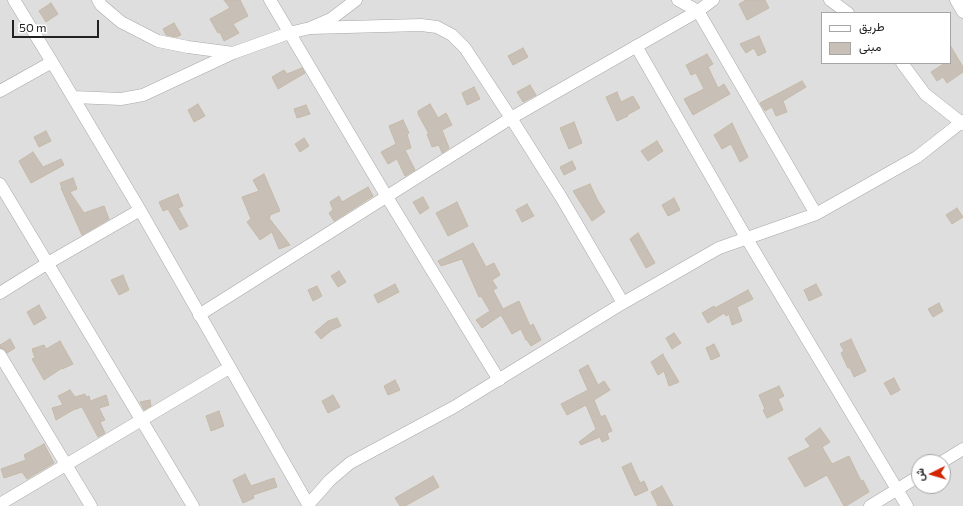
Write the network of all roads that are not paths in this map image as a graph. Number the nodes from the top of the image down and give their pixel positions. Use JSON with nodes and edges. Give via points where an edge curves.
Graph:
{"nodes":[{"id":1,"x":14,"y":0,"type":"edge"},
{"id":2,"x":98,"y":0,"type":"edge"},
{"id":3,"x":270,"y":0,"type":"edge"},
{"id":4,"x":356,"y":0,"type":"edge"},
{"id":5,"x":678,"y":0,"type":"edge"},
{"id":6,"x":713,"y":0,"type":"edge"},
{"id":7,"x":830,"y":0,"type":"edge"},
{"id":8,"x":956,"y":0,"type":"edge"},
{"id":9,"x":698,"y":11,"type":"junction"},
{"id":10,"x":847,"y":12,"type":"edge"},
{"id":11,"x":963,"y":12,"type":"edge"},
{"id":12,"x":310,"y":28,"type":"junction"},
{"id":13,"x":289,"y":33,"type":"junction"},
{"id":14,"x":636,"y":46,"type":"junction"},
{"id":15,"x":233,"y":53,"type":"junction"},
{"id":16,"x":52,"y":62,"type":"junction"},
{"id":17,"x":903,"y":64,"type":"edge"},
{"id":18,"x":0,"y":91,"type":"edge"},
{"id":19,"x":73,"y":97,"type":"junction"},
{"id":20,"x":511,"y":118,"type":"junction"},
{"id":21,"x":963,"y":122,"type":"edge"},
{"id":22,"x":0,"y":184,"type":"edge"},
{"id":23,"x":387,"y":197,"type":"junction"},
{"id":24,"x":5,"y":203,"type":"edge"},
{"id":25,"x":140,"y":210,"type":"junction"},
{"id":26,"x":816,"y":214,"type":"junction"},
{"id":27,"x":747,"y":239,"type":"junction"},
{"id":28,"x":48,"y":263,"type":"junction"},
{"id":29,"x":0,"y":293,"type":"edge"},
{"id":30,"x":623,"y":303,"type":"junction"},
{"id":31,"x":199,"y":315,"type":"junction"},
{"id":32,"x":0,"y":355,"type":"edge"},
{"id":33,"x":229,"y":368,"type":"junction"},
{"id":34,"x":499,"y":380,"type":"junction"},
{"id":35,"x":142,"y":420,"type":"junction"},
{"id":36,"x":963,"y":449,"type":"edge"},
{"id":37,"x":951,"y":456,"type":"edge"},
{"id":38,"x":65,"y":464,"type":"junction"},
{"id":39,"x":911,"y":481,"type":"edge"},
{"id":40,"x":897,"y":490,"type":"junction"},
{"id":41,"x":0,"y":504,"type":"edge"},
{"id":42,"x":91,"y":506,"type":"edge"},
{"id":43,"x":192,"y":506,"type":"edge"},
{"id":44,"x":309,"y":506,"type":"edge"},
{"id":45,"x":870,"y":506,"type":"edge"},
{"id":46,"x":907,"y":506,"type":"edge"}],
"edges":[{"from":1,"to":16,"type":"street"},
{"from":2,"to":15,"type":"street","via":[[121,22],[158,42]]},
{"from":3,"to":13,"type":"street"},
{"from":4,"to":12,"type":"street","via":[[331,18]]},
{"from":5,"to":9,"type":"street"},
{"from":6,"to":9,"type":"street"},
{"from":7,"to":10,"type":"street"},
{"from":8,"to":11,"type":"street"},
{"from":9,"to":14,"type":"street"},
{"from":9,"to":26,"type":"street"},
{"from":12,"to":13,"type":"street"},
{"from":12,"to":20,"type":"street","via":[[421,24],[437,27],[465,48]]},
{"from":13,"to":15,"type":"street"},
{"from":13,"to":23,"type":"street"},
{"from":14,"to":20,"type":"street"},
{"from":14,"to":27,"type":"street"},
{"from":15,"to":19,"type":"street","via":[[143,96],[121,99]]},
{"from":16,"to":18,"type":"street"},
{"from":16,"to":19,"type":"street"},
{"from":17,"to":21,"type":"street","via":[[925,94]]},
{"from":19,"to":25,"type":"street"},
{"from":20,"to":23,"type":"street"},
{"from":20,"to":30,"type":"street"},
{"from":21,"to":26,"type":"street","via":[[917,157]]},
{"from":22,"to":24,"type":"street"},
{"from":23,"to":31,"type":"street"},
{"from":23,"to":34,"type":"street"},
{"from":24,"to":28,"type":"street"},
{"from":25,"to":28,"type":"street"},
{"from":25,"to":31,"type":"street"},
{"from":26,"to":27,"type":"street"},
{"from":27,"to":30,"type":"street","via":[[719,248]]},
{"from":27,"to":40,"type":"street"},
{"from":28,"to":29,"type":"street"},
{"from":28,"to":35,"type":"street"},
{"from":30,"to":34,"type":"street"},
{"from":31,"to":33,"type":"street"},
{"from":32,"to":38,"type":"street"},
{"from":33,"to":35,"type":"street"},
{"from":33,"to":44,"type":"street"},
{"from":34,"to":44,"type":"street","via":[[350,463],[330,480]]},
{"from":35,"to":38,"type":"street"},
{"from":35,"to":43,"type":"street"},
{"from":36,"to":37,"type":"street"},
{"from":38,"to":41,"type":"street"},
{"from":38,"to":42,"type":"street"},
{"from":39,"to":40,"type":"street"},
{"from":40,"to":45,"type":"street"},
{"from":40,"to":46,"type":"street"}]}
